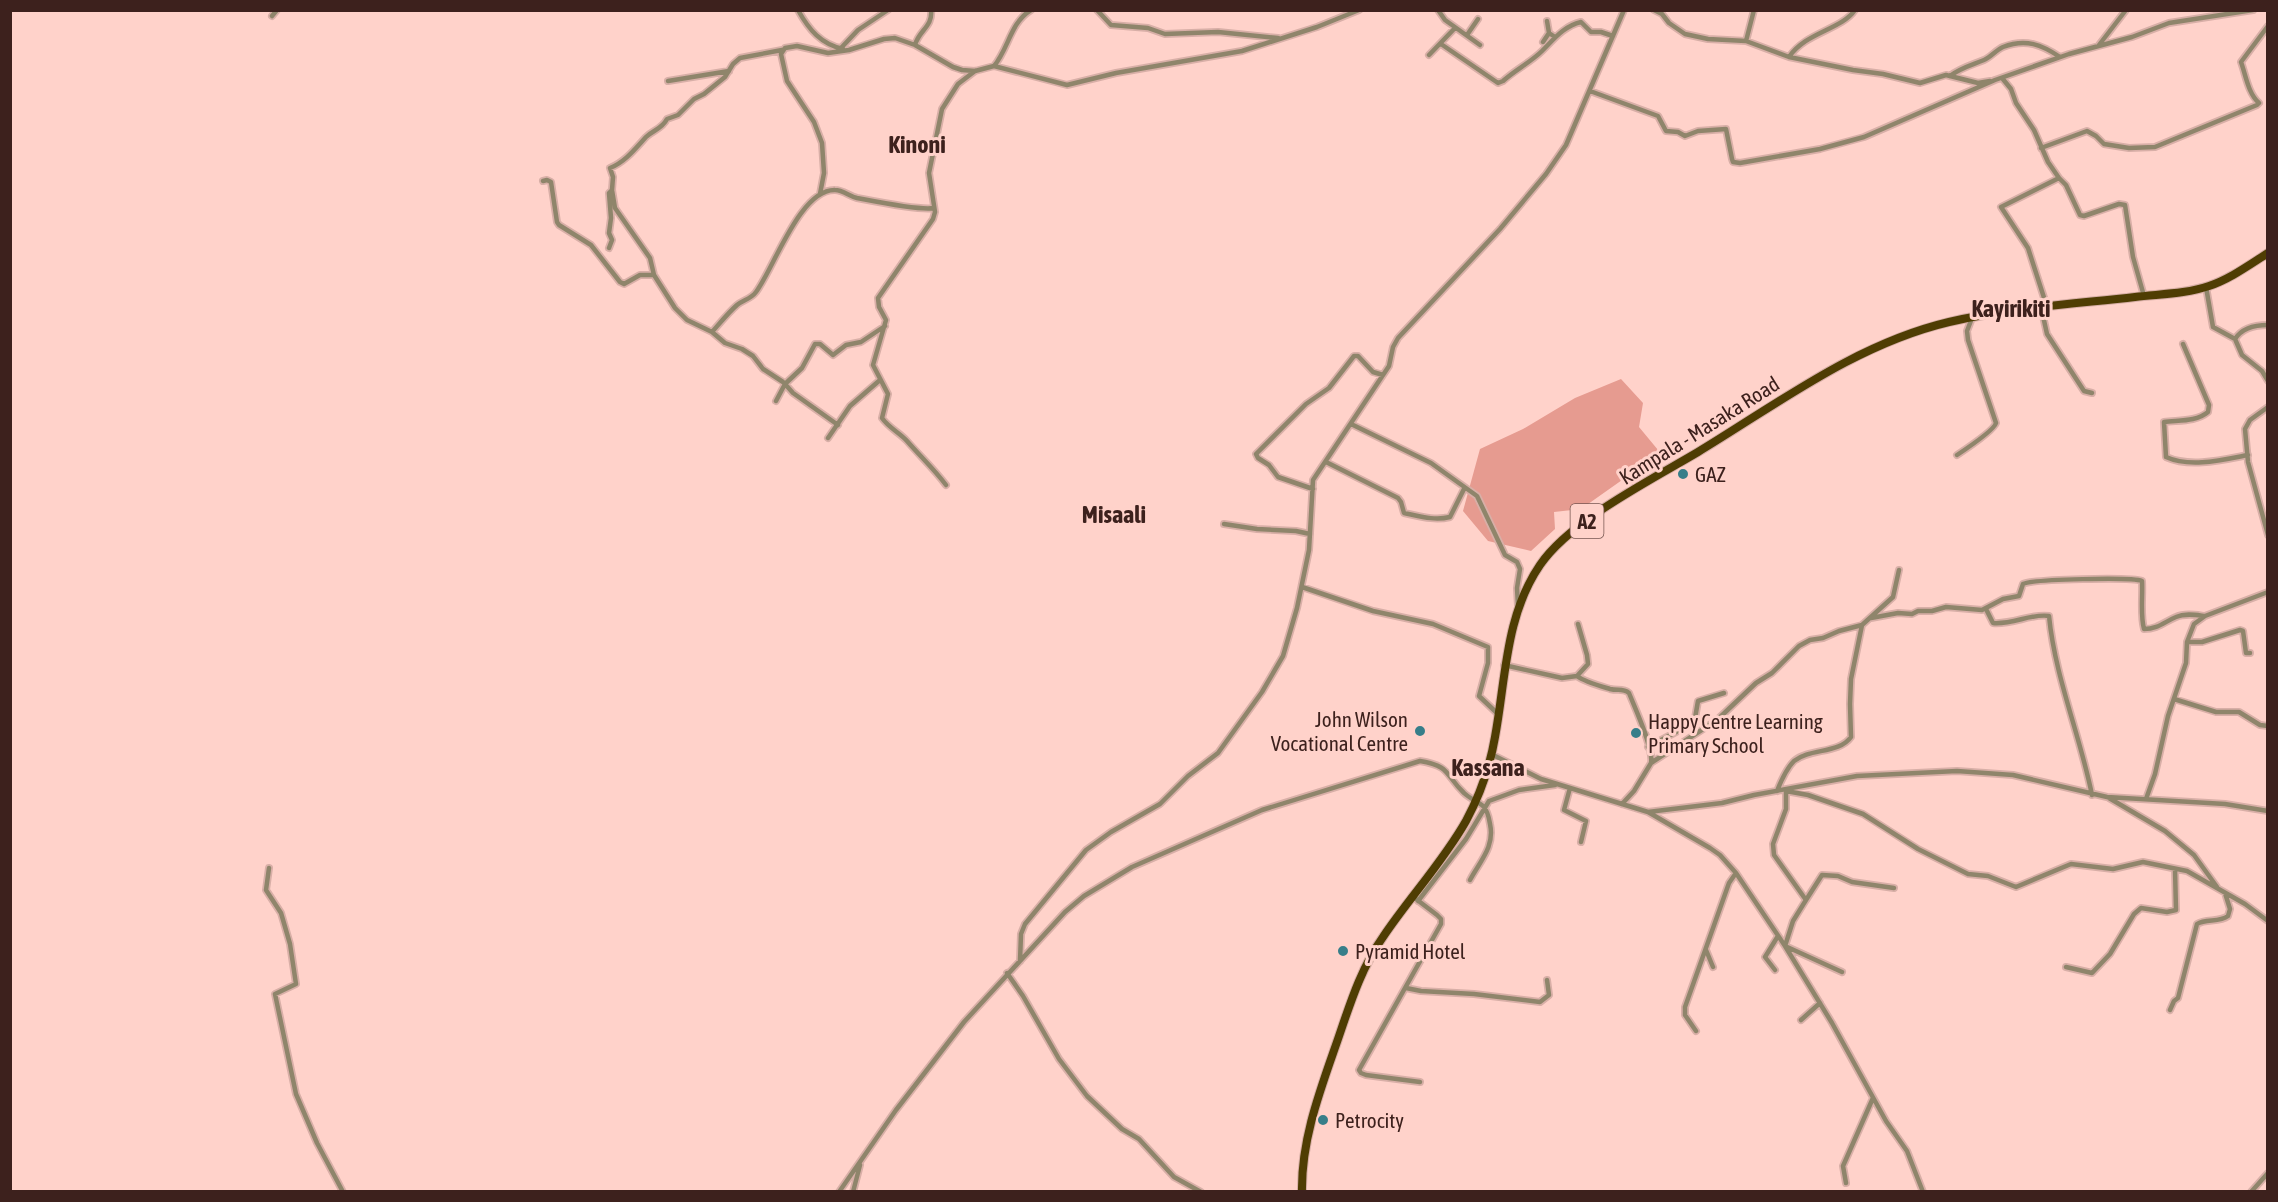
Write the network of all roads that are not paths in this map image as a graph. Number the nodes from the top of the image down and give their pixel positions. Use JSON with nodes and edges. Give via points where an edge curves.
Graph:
{"nodes":[{"id":1,"x":277,"y":10,"type":"edge"},
{"id":2,"x":798,"y":10,"type":"edge"},
{"id":3,"x":888,"y":10,"type":"edge"},
{"id":4,"x":931,"y":10,"type":"edge"},
{"id":5,"x":1031,"y":10,"type":"edge"},
{"id":6,"x":1097,"y":10,"type":"edge"},
{"id":7,"x":1359,"y":10,"type":"edge"},
{"id":8,"x":1438,"y":10,"type":"edge"},
{"id":9,"x":1624,"y":10,"type":"edge"},
{"id":10,"x":1654,"y":10,"type":"edge"},
{"id":11,"x":1754,"y":10,"type":"edge"},
{"id":12,"x":1855,"y":10,"type":"edge"},
{"id":13,"x":2126,"y":10,"type":"edge"},
{"id":14,"x":2253,"y":10,"type":"edge"},
{"id":15,"x":273,"y":16,"type":"dead end"},
{"id":16,"x":1478,"y":19,"type":"dead end"},
{"id":17,"x":1547,"y":21,"type":"dead end"},
{"id":18,"x":2268,"y":26,"type":"edge"},
{"id":19,"x":1455,"y":28,"type":"junction"},
{"id":20,"x":1549,"y":33,"type":"junction"},
{"id":21,"x":1467,"y":34,"type":"junction"},
{"id":22,"x":1612,"y":36,"type":"junction"},
{"id":23,"x":1555,"y":37,"type":"junction"},
{"id":24,"x":1281,"y":39,"type":"junction"},
{"id":25,"x":1746,"y":41,"type":"junction"},
{"id":26,"x":1543,"y":42,"type":"dead end"},
{"id":27,"x":1441,"y":44,"type":"junction"},
{"id":28,"x":915,"y":45,"type":"junction"},
{"id":29,"x":1480,"y":45,"type":"dead end"},
{"id":30,"x":2099,"y":45,"type":"junction"},
{"id":31,"x":841,"y":48,"type":"junction"},
{"id":32,"x":782,"y":50,"type":"junction"},
{"id":33,"x":849,"y":50,"type":"junction"},
{"id":34,"x":1430,"y":55,"type":"dead end"},
{"id":35,"x":1788,"y":57,"type":"junction"},
{"id":36,"x":2060,"y":57,"type":"junction"},
{"id":37,"x":994,"y":66,"type":"junction"},
{"id":38,"x":729,"y":71,"type":"junction"},
{"id":39,"x":975,"y":71,"type":"junction"},
{"id":40,"x":1950,"y":76,"type":"junction"},
{"id":41,"x":2002,"y":78,"type":"junction"},
{"id":42,"x":1995,"y":80,"type":"junction"},
{"id":43,"x":668,"y":81,"type":"dead end"},
{"id":44,"x":1590,"y":91,"type":"junction"},
{"id":45,"x":2041,"y":148,"type":"junction"},
{"id":46,"x":2059,"y":178,"type":"junction"},
{"id":47,"x":543,"y":181,"type":"dead end"},
{"id":48,"x":612,"y":190,"type":"junction"},
{"id":49,"x":820,"y":194,"type":"junction"},
{"id":50,"x":934,"y":208,"type":"junction"},
{"id":51,"x":611,"y":218,"type":"junction"},
{"id":52,"x":629,"y":226,"type":"junction"},
{"id":53,"x":609,"y":248,"type":"dead end"},
{"id":54,"x":2268,"y":253,"type":"edge"},
{"id":55,"x":654,"y":275,"type":"junction"},
{"id":56,"x":2206,"y":287,"type":"junction"},
{"id":57,"x":2144,"y":296,"type":"junction"},
{"id":58,"x":2044,"y":307,"type":"junction"},
{"id":59,"x":1972,"y":318,"type":"junction"},
{"id":60,"x":2268,"y":325,"type":"edge"},
{"id":61,"x":885,"y":326,"type":"junction"},
{"id":62,"x":712,"y":332,"type":"junction"},
{"id":63,"x":2235,"y":339,"type":"junction"},
{"id":64,"x":2183,"y":344,"type":"dead end"},
{"id":65,"x":1383,"y":375,"type":"junction"},
{"id":66,"x":880,"y":380,"type":"junction"},
{"id":67,"x":2268,"y":381,"type":"edge"},
{"id":68,"x":785,"y":384,"type":"junction"},
{"id":69,"x":2092,"y":393,"type":"dead end"},
{"id":70,"x":776,"y":401,"type":"dead end"},
{"id":71,"x":2268,"y":407,"type":"edge"},
{"id":72,"x":1351,"y":424,"type":"junction"},
{"id":73,"x":838,"y":425,"type":"junction"},
{"id":74,"x":828,"y":438,"type":"dead end"},
{"id":75,"x":1957,"y":455,"type":"dead end"},
{"id":76,"x":2248,"y":455,"type":"junction"},
{"id":77,"x":1326,"y":462,"type":"junction"},
{"id":78,"x":946,"y":485,"type":"dead end"},
{"id":79,"x":1313,"y":489,"type":"junction"},
{"id":80,"x":1464,"y":489,"type":"junction"},
{"id":81,"x":1224,"y":524,"type":"dead end"},
{"id":82,"x":1310,"y":534,"type":"junction"},
{"id":83,"x":2268,"y":535,"type":"edge"},
{"id":84,"x":1899,"y":570,"type":"dead end"},
{"id":85,"x":1302,"y":587,"type":"junction"},
{"id":86,"x":2268,"y":592,"type":"edge"},
{"id":87,"x":1518,"y":607,"type":"junction"},
{"id":88,"x":1986,"y":609,"type":"junction"},
{"id":89,"x":2205,"y":616,"type":"junction"},
{"id":90,"x":1871,"y":618,"type":"junction"},
{"id":91,"x":1578,"y":624,"type":"dead end"},
{"id":92,"x":1862,"y":625,"type":"junction"},
{"id":93,"x":2187,"y":642,"type":"junction"},
{"id":94,"x":2250,"y":653,"type":"dead end"},
{"id":95,"x":1504,"y":665,"type":"junction"},
{"id":96,"x":1577,"y":676,"type":"junction"},
{"id":97,"x":1724,"y":693,"type":"dead end"},
{"id":98,"x":2174,"y":699,"type":"junction"},
{"id":99,"x":1499,"y":714,"type":"junction"},
{"id":100,"x":2268,"y":726,"type":"edge"},
{"id":101,"x":1648,"y":747,"type":"junction"},
{"id":102,"x":1491,"y":754,"type":"junction"},
{"id":103,"x":1651,"y":763,"type":"junction"},
{"id":104,"x":1557,"y":784,"type":"junction"},
{"id":105,"x":1570,"y":788,"type":"junction"},
{"id":106,"x":1786,"y":790,"type":"junction"},
{"id":107,"x":1777,"y":791,"type":"junction"},
{"id":108,"x":2092,"y":795,"type":"junction"},
{"id":109,"x":2107,"y":797,"type":"junction"},
{"id":110,"x":2146,"y":799,"type":"junction"},
{"id":111,"x":1476,"y":801,"type":"junction"},
{"id":112,"x":1622,"y":804,"type":"junction"},
{"id":113,"x":1484,"y":807,"type":"junction"},
{"id":114,"x":2268,"y":811,"type":"edge"},
{"id":115,"x":1648,"y":812,"type":"junction"},
{"id":116,"x":1581,"y":842,"type":"dead end"},
{"id":117,"x":269,"y":868,"type":"dead end"},
{"id":118,"x":2175,"y":869,"type":"junction"},
{"id":119,"x":1736,"y":873,"type":"junction"},
{"id":120,"x":1470,"y":879,"type":"dead end"},
{"id":121,"x":1894,"y":888,"type":"dead end"},
{"id":122,"x":2218,"y":889,"type":"junction"},
{"id":123,"x":2225,"y":893,"type":"junction"},
{"id":124,"x":1415,"y":899,"type":"junction"},
{"id":125,"x":1806,"y":900,"type":"junction"},
{"id":126,"x":2268,"y":921,"type":"edge"},
{"id":127,"x":1778,"y":936,"type":"junction"},
{"id":128,"x":1785,"y":946,"type":"junction"},
{"id":129,"x":1706,"y":950,"type":"junction"},
{"id":130,"x":1020,"y":961,"type":"junction"},
{"id":131,"x":1713,"y":967,"type":"dead end"},
{"id":132,"x":2066,"y":967,"type":"dead end"},
{"id":133,"x":1775,"y":970,"type":"dead end"},
{"id":134,"x":1842,"y":972,"type":"dead end"},
{"id":135,"x":1007,"y":973,"type":"junction"},
{"id":136,"x":1547,"y":980,"type":"dead end"},
{"id":137,"x":1406,"y":988,"type":"junction"},
{"id":138,"x":1820,"y":1004,"type":"junction"},
{"id":139,"x":2170,"y":1010,"type":"dead end"},
{"id":140,"x":1801,"y":1020,"type":"dead end"},
{"id":141,"x":1696,"y":1031,"type":"dead end"},
{"id":142,"x":1420,"y":1082,"type":"dead end"},
{"id":143,"x":1874,"y":1098,"type":"junction"},
{"id":144,"x":861,"y":1162,"type":"junction"},
{"id":145,"x":2268,"y":1173,"type":"edge"},
{"id":146,"x":1846,"y":1183,"type":"dead end"},
{"id":147,"x":343,"y":1191,"type":"edge"},
{"id":148,"x":839,"y":1191,"type":"edge"},
{"id":149,"x":853,"y":1191,"type":"edge"},
{"id":150,"x":1201,"y":1191,"type":"edge"},
{"id":151,"x":1302,"y":1191,"type":"edge"},
{"id":152,"x":1923,"y":1191,"type":"edge"},
{"id":153,"x":2251,"y":1191,"type":"edge"}],
"edges":[{"from":1,"to":15,"type":"street"},
{"from":2,"to":31,"type":"street","via":[[815,36]]},
{"from":3,"to":31,"type":"street","via":[[858,30]]},
{"from":4,"to":28,"type":"street","via":[[930,24]]},
{"from":5,"to":37,"type":"street","via":[[1012,30]]},
{"from":6,"to":24,"type":"street","via":[[1111,25],[1148,28],[1165,34],[1218,32]]},
{"from":7,"to":24,"type":"street"},
{"from":8,"to":19,"type":"street"},
{"from":9,"to":22,"type":"street"},
{"from":10,"to":25,"type":"street","via":[[1685,34]]},
{"from":11,"to":25,"type":"street"},
{"from":12,"to":35,"type":"street","via":[[1846,20],[1807,39]]},
{"from":13,"to":30,"type":"street"},
{"from":14,"to":30,"type":"street","via":[[2169,23]]},
{"from":16,"to":21,"type":"street"},
{"from":17,"to":20,"type":"street"},
{"from":18,"to":45,"type":"street","via":[[2241,62],[2257,105],[2155,147],[2104,144],[2087,131]]},
{"from":19,"to":21,"type":"street"},
{"from":19,"to":27,"type":"street"},
{"from":20,"to":23,"type":"street"},
{"from":20,"to":26,"type":"street"},
{"from":21,"to":29,"type":"street"},
{"from":22,"to":23,"type":"street","via":[[1591,32],[1581,22]]},
{"from":22,"to":44,"type":"street"},
{"from":23,"to":27,"type":"street","via":[[1541,52],[1498,82]]},
{"from":24,"to":37,"type":"street","via":[[1242,51],[1067,85]]},
{"from":25,"to":35,"type":"street"},
{"from":27,"to":34,"type":"street"},
{"from":28,"to":33,"type":"street","via":[[895,38]]},
{"from":28,"to":39,"type":"street","via":[[953,67]]},
{"from":30,"to":36,"type":"street"},
{"from":31,"to":33,"type":"street"},
{"from":32,"to":33,"type":"street","via":[[797,46],[828,53]]},
{"from":32,"to":38,"type":"street","via":[[740,58]]},
{"from":32,"to":49,"type":"street","via":[[787,81],[814,122],[822,143],[824,173]]},
{"from":35,"to":40,"type":"street","via":[[1920,83]]},
{"from":36,"to":40,"type":"street","via":[[2043,45],[2023,43],[2003,47]]},
{"from":36,"to":41,"type":"street"},
{"from":37,"to":39,"type":"street"},
{"from":38,"to":43,"type":"street"},
{"from":38,"to":48,"type":"street","via":[[610,168]]},
{"from":39,"to":50,"type":"street","via":[[958,84],[942,109],[929,173]]},
{"from":40,"to":42,"type":"street","via":[[1978,82]]},
{"from":41,"to":42,"type":"street"},
{"from":41,"to":45,"type":"street"},
{"from":42,"to":44,"type":"street","via":[[1864,137],[1740,163],[1733,162],[1726,129],[1685,136],[1666,131],[1658,116]]},
{"from":44,"to":65,"type":"street","via":[[1566,145],[1546,174],[1398,338]]},
{"from":45,"to":46,"type":"street"},
{"from":46,"to":57,"type":"street","via":[[2080,215],[2125,205]]},
{"from":46,"to":58,"type":"street","via":[[2001,207],[2028,248]]},
{"from":47,"to":55,"type":"street","via":[[551,182],[557,222],[591,245],[620,282]]},
{"from":48,"to":51,"type":"street"},
{"from":48,"to":52,"type":"street","via":[[618,214]]},
{"from":49,"to":50,"type":"street","via":[[834,190],[871,200]]},
{"from":49,"to":62,"type":"street","via":[[786,236],[757,290],[734,307]]},
{"from":50,"to":61,"type":"street","via":[[933,219],[878,298]]},
{"from":51,"to":52,"type":"street"},
{"from":51,"to":53,"type":"street"},
{"from":52,"to":55,"type":"street","via":[[650,258]]},
{"from":54,"to":56,"type":"main road","name":"Kampala - Masaka Road","number":"A2"},
{"from":55,"to":62,"type":"street","via":[[687,320]]},
{"from":56,"to":57,"type":"main road","name":"Kampala - Masaka Road","number":"A2"},
{"from":56,"to":63,"type":"street","via":[[2212,327]]},
{"from":57,"to":58,"type":"main road","name":"Kampala - Masaka Road","number":"A2"},
{"from":58,"to":59,"type":"main road","name":"Kampala - Masaka Road","number":"A2"},
{"from":58,"to":69,"type":"street","via":[[2047,334],[2084,391]]},
{"from":59,"to":75,"type":"street","via":[[1968,340],[1996,423],[1993,431]]},
{"from":59,"to":87,"type":"main road","name":"Kampala - Masaka Road","number":"A2","via":[[1909,334],[1863,353],[1642,485],[1553,548],[1537,569]]},
{"from":60,"to":63,"type":"street","via":[[2252,327]]},
{"from":61,"to":66,"type":"street","via":[[873,359]]},
{"from":61,"to":68,"type":"street","via":[[833,355],[815,344],[802,369]]},
{"from":62,"to":68,"type":"street","via":[[753,356],[763,369]]},
{"from":63,"to":67,"type":"street","via":[[2242,355]]},
{"from":64,"to":76,"type":"street","via":[[2209,405],[2208,412],[2192,420],[2164,422],[2166,457],[2174,461],[2213,462]]},
{"from":65,"to":72,"type":"street"},
{"from":65,"to":79,"type":"street","via":[[1354,357],[1329,388],[1306,404],[1256,454],[1278,477]]},
{"from":66,"to":73,"type":"street","via":[[850,406]]},
{"from":66,"to":78,"type":"street","via":[[888,394],[882,418]]},
{"from":68,"to":70,"type":"street"},
{"from":68,"to":73,"type":"street"},
{"from":71,"to":76,"type":"street","via":[[2250,420],[2245,429]]},
{"from":72,"to":77,"type":"street"},
{"from":72,"to":80,"type":"street","via":[[1431,464]]},
{"from":73,"to":74,"type":"street"},
{"from":76,"to":83,"type":"street"},
{"from":77,"to":79,"type":"street","via":[[1315,477]]},
{"from":77,"to":80,"type":"street","via":[[1398,498],[1404,513],[1436,519],[1450,517]]},
{"from":79,"to":82,"type":"street"},
{"from":80,"to":87,"type":"street","via":[[1479,500],[1505,555],[1517,562]]},
{"from":81,"to":82,"type":"street"},
{"from":82,"to":85,"type":"street"},
{"from":84,"to":90,"type":"street","via":[[1893,597]]},
{"from":85,"to":99,"type":"street","via":[[1373,611],[1433,624],[1488,647],[1479,696]]},
{"from":85,"to":130,"type":"street","via":[[1283,656],[1239,726],[1218,753],[1160,804],[1097,841],[1079,858],[1025,924]]},
{"from":86,"to":89,"type":"street"},
{"from":87,"to":95,"type":"main road","name":"Kampala - Masaka Road","number":"A2"},
{"from":88,"to":89,"type":"street","via":[[2003,599],[2019,596],[2027,582],[2135,578],[2142,580],[2144,629],[2155,629],[2176,617]]},
{"from":88,"to":90,"type":"street","via":[[1946,607]]},
{"from":88,"to":108,"type":"street","via":[[1993,624],[2049,616]]},
{"from":89,"to":93,"type":"street","via":[[2194,624]]},
{"from":90,"to":92,"type":"street"},
{"from":91,"to":96,"type":"street","via":[[1588,664]]},
{"from":92,"to":103,"type":"street","via":[[1804,643],[1717,720]]},
{"from":92,"to":107,"type":"street","via":[[1851,679],[1851,737],[1843,745],[1794,762]]},
{"from":93,"to":94,"type":"street","via":[[2202,642],[2240,630],[2246,653]]},
{"from":93,"to":98,"type":"street","via":[[2186,663]]},
{"from":95,"to":96,"type":"street","via":[[1562,678]]},
{"from":95,"to":99,"type":"main road","name":"Kampala - Masaka Road","number":"A2"},
{"from":96,"to":101,"type":"street","via":[[1629,693]]},
{"from":97,"to":101,"type":"street","via":[[1698,701],[1694,724]]},
{"from":98,"to":100,"type":"street","via":[[2216,712],[2239,712]]},
{"from":98,"to":110,"type":"street"},
{"from":99,"to":102,"type":"main road","name":"Kampala - Masaka Road","number":"A2"},
{"from":101,"to":103,"type":"street"},
{"from":102,"to":104,"type":"street"},
{"from":102,"to":111,"type":"main road","name":"Kampala - Masaka Road","number":"A2"},
{"from":103,"to":112,"type":"street"},
{"from":104,"to":105,"type":"street"},
{"from":104,"to":113,"type":"street","via":[[1520,790],[1489,801]]},
{"from":105,"to":112,"type":"street"},
{"from":105,"to":116,"type":"street","via":[[1564,810],[1586,821]]},
{"from":106,"to":107,"type":"street"},
{"from":106,"to":108,"type":"street","via":[[1857,776],[1966,771],[2013,775]]},
{"from":106,"to":118,"type":"street","via":[[1863,814],[1918,849],[1968,874],[1988,876],[2016,887],[2071,864],[2113,869],[2143,862]]},
{"from":106,"to":125,"type":"street","via":[[1786,809],[1773,844],[1774,855]]},
{"from":107,"to":115,"type":"street","via":[[1722,803]]},
{"from":108,"to":109,"type":"street"},
{"from":109,"to":110,"type":"street"},
{"from":109,"to":122,"type":"street","via":[[2165,831],[2194,855]]},
{"from":110,"to":114,"type":"street"},
{"from":111,"to":113,"type":"street"},
{"from":111,"to":124,"type":"main road","name":"Kampala - Masaka Road","number":"A2"},
{"from":111,"to":130,"type":"street","via":[[1464,794],[1446,770],[1420,761],[1262,810],[1104,882],[1065,912]]},
{"from":112,"to":115,"type":"street"},
{"from":113,"to":120,"type":"street","via":[[1492,834],[1490,845]]},
{"from":113,"to":124,"type":"street","via":[[1466,840]]},
{"from":115,"to":119,"type":"street","via":[[1710,848]]},
{"from":117,"to":147,"type":"street","via":[[266,890],[281,913],[296,984],[275,994],[296,1094]]},
{"from":118,"to":122,"type":"street","via":[[2187,871]]},
{"from":118,"to":132,"type":"street","via":[[2176,910],[2141,908],[2092,973]]},
{"from":119,"to":127,"type":"street"},
{"from":119,"to":129,"type":"street"},
{"from":121,"to":125,"type":"street","via":[[1822,875]]},
{"from":122,"to":123,"type":"street"},
{"from":123,"to":126,"type":"street"},
{"from":123,"to":139,"type":"street","via":[[2228,916],[2197,924],[2178,998]]},
{"from":124,"to":137,"type":"street","via":[[1441,921]]},
{"from":124,"to":151,"type":"main road","name":"Kampala - Masaka Road","number":"A2","via":[[1376,947],[1353,995],[1310,1125]]},
{"from":125,"to":128,"type":"street","via":[[1793,921]]},
{"from":127,"to":128,"type":"street"},
{"from":127,"to":133,"type":"street","via":[[1765,957]]},
{"from":128,"to":134,"type":"street"},
{"from":128,"to":138,"type":"street"},
{"from":129,"to":131,"type":"street"},
{"from":129,"to":141,"type":"street","via":[[1685,1007],[1685,1015]]},
{"from":130,"to":135,"type":"street"},
{"from":135,"to":144,"type":"street","via":[[931,1064]]},
{"from":135,"to":150,"type":"street","via":[[1059,1059],[1087,1096],[1139,1139],[1174,1177]]},
{"from":136,"to":137,"type":"street","via":[[1549,995],[1540,1002]]},
{"from":137,"to":142,"type":"street","via":[[1359,1070],[1366,1075]]},
{"from":138,"to":140,"type":"street"},
{"from":138,"to":143,"type":"street"},
{"from":143,"to":146,"type":"street","via":[[1843,1166]]},
{"from":143,"to":152,"type":"street","via":[[1907,1151]]},
{"from":144,"to":148,"type":"street"},
{"from":144,"to":149,"type":"street"},
{"from":145,"to":153,"type":"street"}]}
